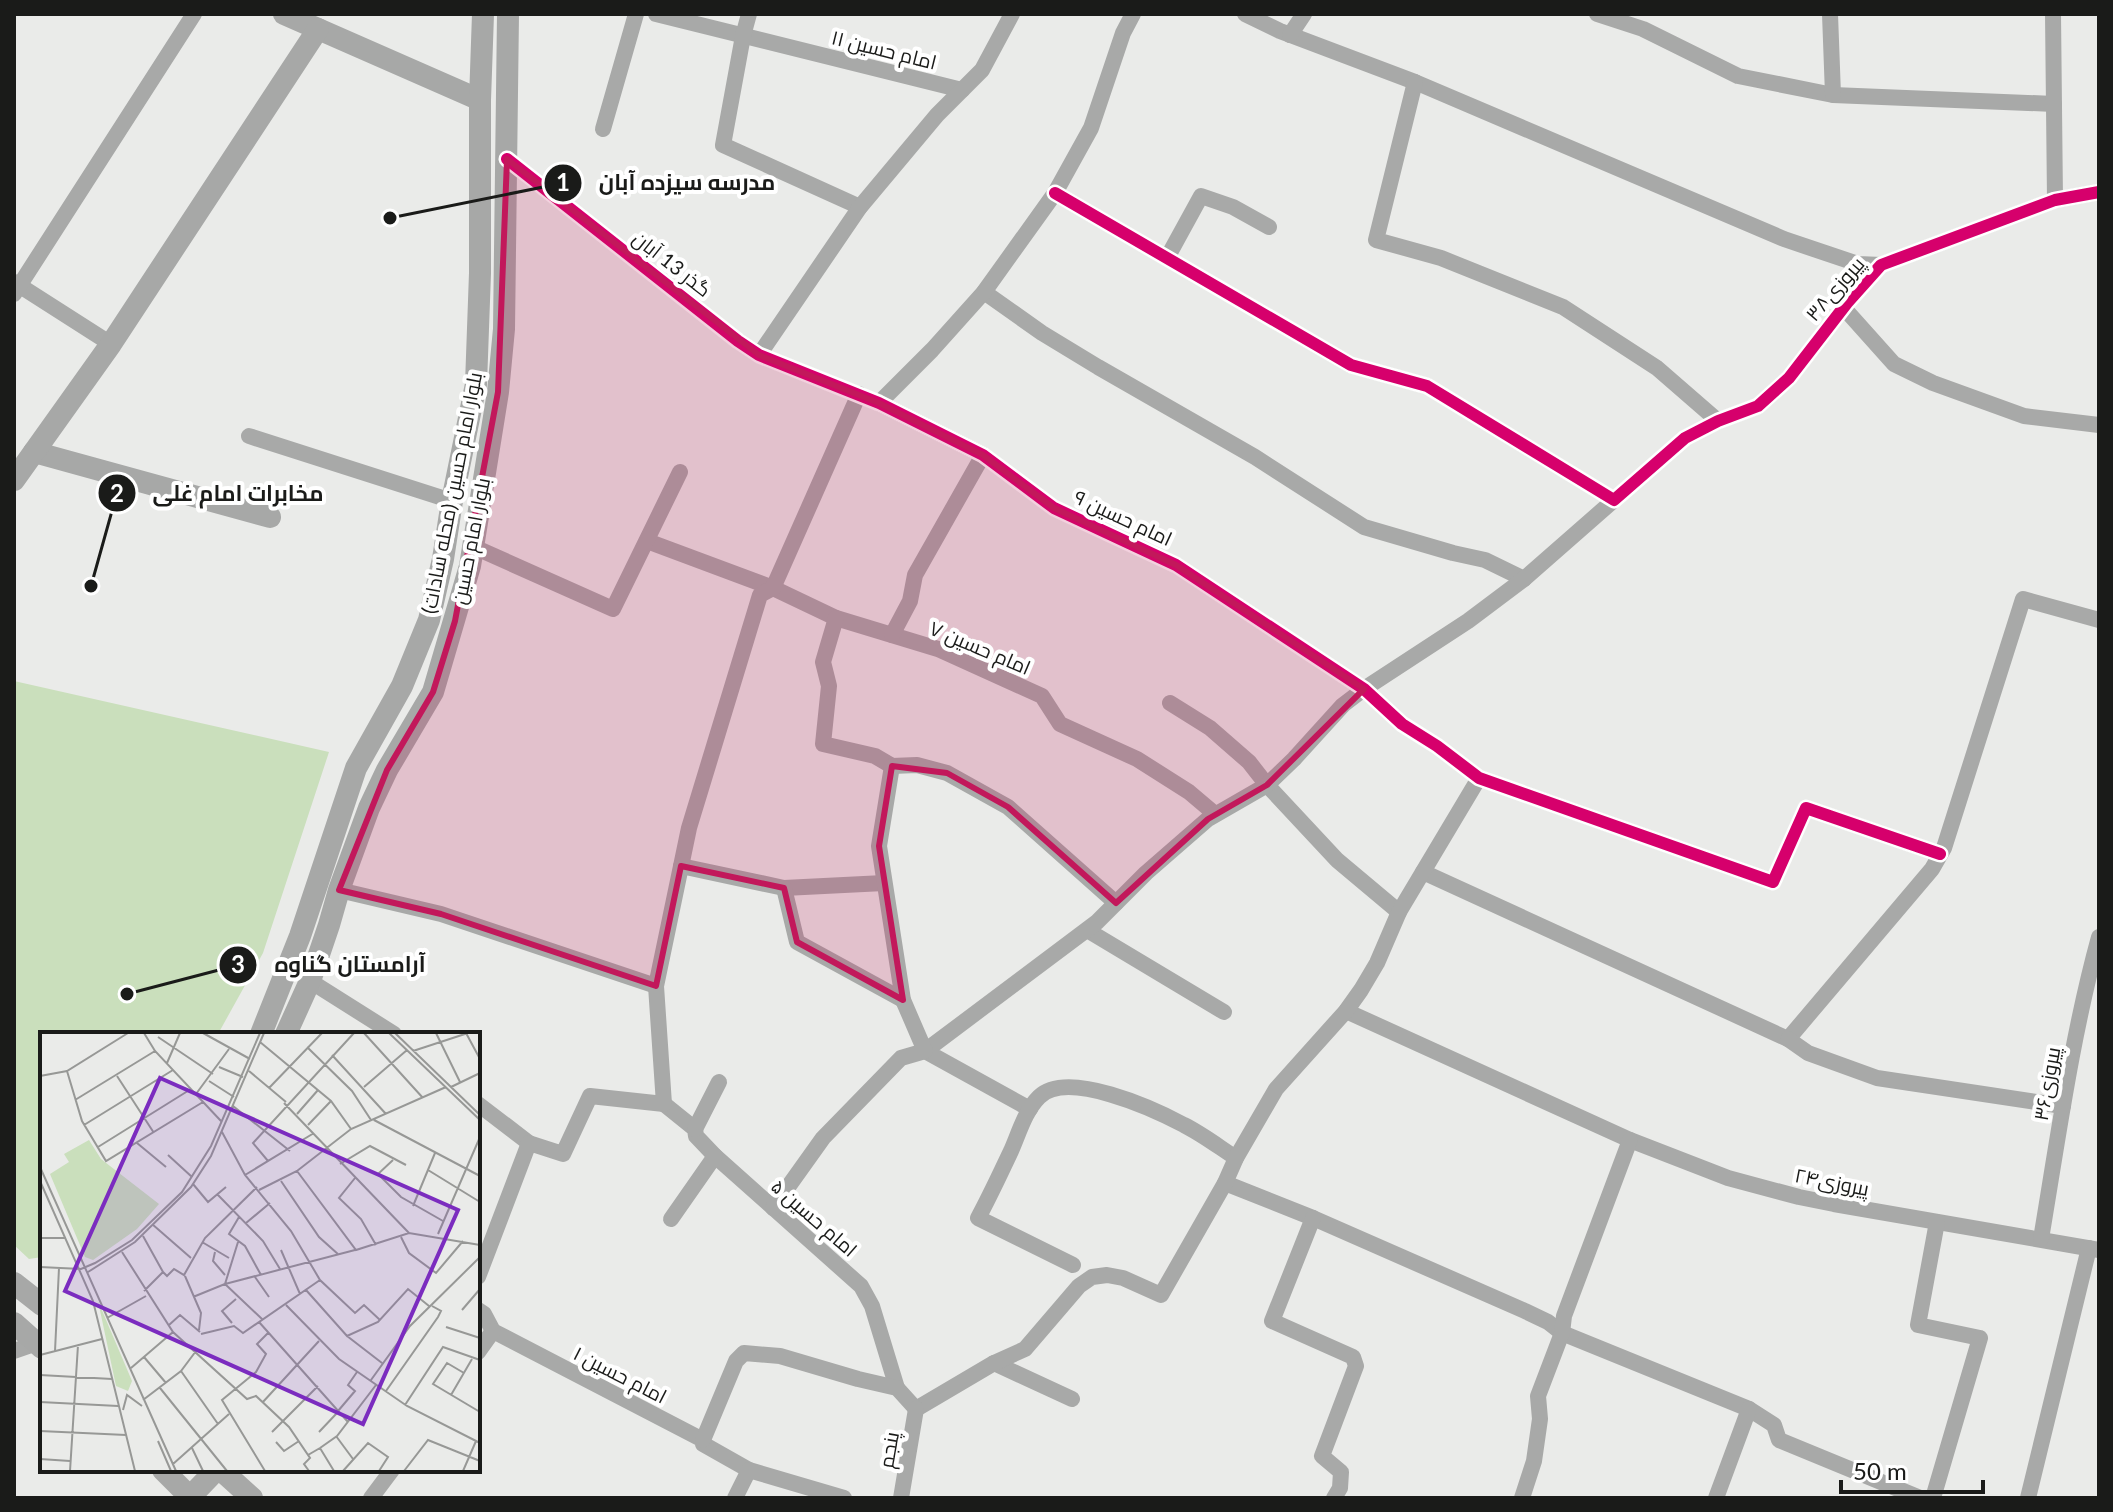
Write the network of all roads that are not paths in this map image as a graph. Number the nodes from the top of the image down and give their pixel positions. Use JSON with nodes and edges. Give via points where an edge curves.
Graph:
{"nodes":[{"id":1,"x":194,"y":14,"type":"edge"},
{"id":2,"x":284,"y":14,"type":"edge"},
{"id":3,"x":483,"y":14,"type":"edge"},
{"id":4,"x":508,"y":14,"type":"edge"},
{"id":5,"x":636,"y":14,"type":"edge"},
{"id":6,"x":656,"y":14,"type":"edge"},
{"id":7,"x":749,"y":14,"type":"edge"},
{"id":8,"x":1012,"y":14,"type":"edge"},
{"id":9,"x":1133,"y":14,"type":"edge"},
{"id":10,"x":1245,"y":14,"type":"edge"},
{"id":11,"x":1304,"y":14,"type":"edge"},
{"id":12,"x":1597,"y":14,"type":"edge"},
{"id":13,"x":1830,"y":14,"type":"edge"},
{"id":14,"x":2053,"y":14,"type":"edge"},
{"id":15,"x":318,"y":29,"type":"junction"},
{"id":16,"x":1290,"y":35,"type":"junction"},
{"id":17,"x":743,"y":36,"type":"junction"},
{"id":18,"x":1415,"y":82,"type":"junction"},
{"id":19,"x":962,"y":90,"type":"junction"},
{"id":20,"x":1833,"y":95,"type":"junction"},
{"id":21,"x":480,"y":100,"type":"junction"},
{"id":22,"x":2054,"y":104,"type":"junction"},
{"id":23,"x":603,"y":129,"type":"dead end"},
{"id":24,"x":507,"y":159,"type":"junction"},
{"id":25,"x":2099,"y":192,"type":"edge"},
{"id":26,"x":1055,"y":193,"type":"junction"},
{"id":27,"x":2055,"y":200,"type":"junction"},
{"id":28,"x":860,"y":207,"type":"junction"},
{"id":29,"x":1269,"y":227,"type":"dead end"},
{"id":30,"x":1167,"y":258,"type":"junction"},
{"id":31,"x":1881,"y":265,"type":"junction"},
{"id":32,"x":16,"y":287,"type":"edge"},
{"id":33,"x":984,"y":292,"type":"junction"},
{"id":34,"x":1843,"y":307,"type":"junction"},
{"id":35,"x":111,"y":344,"type":"junction"},
{"id":36,"x":759,"y":355,"type":"junction"},
{"id":37,"x":859,"y":394,"type":"junction"},
{"id":38,"x":879,"y":403,"type":"junction"},
{"id":39,"x":1718,"y":421,"type":"junction"},
{"id":40,"x":2099,"y":425,"type":"edge"},
{"id":41,"x":249,"y":436,"type":"dead end"},
{"id":42,"x":34,"y":452,"type":"junction"},
{"id":43,"x":983,"y":455,"type":"junction"},
{"id":44,"x":680,"y":472,"type":"dead end"},
{"id":45,"x":14,"y":480,"type":"edge"},
{"id":46,"x":1614,"y":500,"type":"junction"},
{"id":47,"x":452,"y":501,"type":"junction"},
{"id":48,"x":270,"y":517,"type":"dead end"},
{"id":49,"x":647,"y":541,"type":"junction"},
{"id":50,"x":474,"y":547,"type":"junction"},
{"id":51,"x":1524,"y":579,"type":"junction"},
{"id":52,"x":773,"y":588,"type":"junction"},
{"id":53,"x":836,"y":618,"type":"junction"},
{"id":54,"x":2099,"y":620,"type":"edge"},
{"id":55,"x":892,"y":635,"type":"junction"},
{"id":56,"x":1364,"y":689,"type":"junction"},
{"id":57,"x":1170,"y":703,"type":"dead end"},
{"id":58,"x":892,"y":766,"type":"junction"},
{"id":59,"x":1479,"y":778,"type":"junction"},
{"id":60,"x":1267,"y":785,"type":"junction"},
{"id":61,"x":1215,"y":814,"type":"junction"},
{"id":62,"x":1940,"y":854,"type":"junction"},
{"id":63,"x":681,"y":866,"type":"junction"},
{"id":64,"x":1423,"y":872,"type":"junction"},
{"id":65,"x":884,"y":883,"type":"junction"},
{"id":66,"x":784,"y":888,"type":"junction"},
{"id":67,"x":339,"y":890,"type":"junction"},
{"id":68,"x":1116,"y":903,"type":"junction"},
{"id":69,"x":1399,"y":912,"type":"junction"},
{"id":70,"x":1087,"y":930,"type":"junction"},
{"id":71,"x":2099,"y":937,"type":"edge"},
{"id":72,"x":310,"y":981,"type":"junction"},
{"id":73,"x":656,"y":986,"type":"junction"},
{"id":74,"x":903,"y":1000,"type":"junction"},
{"id":75,"x":1346,"y":1011,"type":"junction"},
{"id":76,"x":1224,"y":1012,"type":"dead end"},
{"id":77,"x":262,"y":1032,"type":"edge"},
{"id":78,"x":287,"y":1032,"type":"edge"},
{"id":79,"x":391,"y":1032,"type":"edge"},
{"id":80,"x":1788,"y":1039,"type":"junction"},
{"id":81,"x":925,"y":1051,"type":"junction"},
{"id":82,"x":719,"y":1082,"type":"dead end"},
{"id":83,"x":664,"y":1104,"type":"junction"},
{"id":84,"x":480,"y":1106,"type":"edge"},
{"id":85,"x":2063,"y":1106,"type":"junction"},
{"id":86,"x":1030,"y":1109,"type":"junction"},
{"id":87,"x":695,"y":1129,"type":"junction"},
{"id":88,"x":1630,"y":1140,"type":"junction"},
{"id":89,"x":529,"y":1143,"type":"junction"},
{"id":90,"x":715,"y":1156,"type":"junction"},
{"id":91,"x":1236,"y":1158,"type":"junction"},
{"id":92,"x":1225,"y":1183,"type":"junction"},
{"id":93,"x":773,"y":1208,"type":"junction"},
{"id":94,"x":1313,"y":1218,"type":"junction"},
{"id":95,"x":671,"y":1219,"type":"dead end"},
{"id":96,"x":1937,"y":1222,"type":"junction"},
{"id":97,"x":2041,"y":1239,"type":"junction"},
{"id":98,"x":2094,"y":1249,"type":"edge"},
{"id":99,"x":1073,"y":1265,"type":"dead end"},
{"id":100,"x":480,"y":1272,"type":"edge"},
{"id":101,"x":14,"y":1282,"type":"edge"},
{"id":102,"x":40,"y":1284,"type":"edge"},
{"id":103,"x":40,"y":1303,"type":"edge"},
{"id":104,"x":480,"y":1311,"type":"edge"},
{"id":105,"x":14,"y":1323,"type":"edge"},
{"id":106,"x":493,"y":1331,"type":"junction"},
{"id":107,"x":1562,"y":1333,"type":"junction"},
{"id":108,"x":40,"y":1342,"type":"edge"},
{"id":109,"x":480,"y":1349,"type":"edge"},
{"id":110,"x":14,"y":1351,"type":"edge"},
{"id":111,"x":994,"y":1363,"type":"junction"},
{"id":112,"x":897,"y":1388,"type":"junction"},
{"id":113,"x":1072,"y":1399,"type":"dead end"},
{"id":114,"x":916,"y":1409,"type":"junction"},
{"id":115,"x":1749,"y":1409,"type":"junction"},
{"id":116,"x":703,"y":1440,"type":"junction"},
{"id":117,"x":749,"y":1470,"type":"junction"},
{"id":118,"x":165,"y":1472,"type":"edge"},
{"id":119,"x":216,"y":1472,"type":"edge"},
{"id":120,"x":220,"y":1472,"type":"edge"},
{"id":121,"x":390,"y":1472,"type":"edge"},
{"id":122,"x":190,"y":1498,"type":"edge"},
{"id":123,"x":252,"y":1498,"type":"edge"},
{"id":124,"x":371,"y":1498,"type":"edge"},
{"id":125,"x":735,"y":1498,"type":"edge"},
{"id":126,"x":844,"y":1498,"type":"edge"},
{"id":127,"x":901,"y":1498,"type":"edge"},
{"id":128,"x":1334,"y":1498,"type":"edge"},
{"id":129,"x":1522,"y":1498,"type":"edge"},
{"id":130,"x":1716,"y":1498,"type":"edge"},
{"id":131,"x":1920,"y":1498,"type":"edge"},
{"id":132,"x":1933,"y":1498,"type":"edge"},
{"id":133,"x":2028,"y":1498,"type":"edge"}],
"edges":[{"from":1,"to":32,"type":"street"},
{"from":2,"to":15,"type":"street"},
{"from":3,"to":21,"type":"street","name":"بلوار امام حسین (محله سادات)"},
{"from":4,"to":24,"type":"street","name":"بلوار امام حسین"},
{"from":5,"to":23,"type":"street"},
{"from":6,"to":17,"type":"street","name":"امام حسین ۱۱"},
{"from":7,"to":17,"type":"street"},
{"from":8,"to":19,"type":"street","via":[[982,70]]},
{"from":9,"to":26,"type":"street","via":[[1091,128]]},
{"from":10,"to":16,"type":"street"},
{"from":11,"to":16,"type":"street"},
{"from":12,"to":20,"type":"street","via":[[1643,29],[1738,76]]},
{"from":13,"to":20,"type":"street"},
{"from":14,"to":22,"type":"street"},
{"from":15,"to":21,"type":"street"},
{"from":15,"to":35,"type":"street"},
{"from":16,"to":18,"type":"street"},
{"from":17,"to":19,"type":"street","name":"امام حسین ۱۱"},
{"from":17,"to":28,"type":"street","via":[[723,145]]},
{"from":18,"to":31,"type":"street","via":[[1784,239],[1858,264]]},
{"from":18,"to":39,"type":"street","via":[[1376,240],[1441,258],[1563,307],[1657,368]]},
{"from":19,"to":28,"type":"street"},
{"from":20,"to":22,"type":"street"},
{"from":21,"to":47,"type":"street","name":"بلوار امام حسین (محله سادات)","via":[[476,384]]},
{"from":22,"to":27,"type":"street"},
{"from":24,"to":36,"type":"street","name":"گذر 13 آبان"},
{"from":24,"to":50,"type":"street","name":"بلوار امام حسین","via":[[504,329]]},
{"from":25,"to":27,"type":"street","name":"پیروزی۳۸"},
{"from":26,"to":30,"type":"street"},
{"from":26,"to":33,"type":"street"},
{"from":27,"to":31,"type":"street","name":"پیروزی۳۸"},
{"from":28,"to":36,"type":"street"},
{"from":29,"to":30,"type":"street","via":[[1201,196]]},
{"from":30,"to":46,"type":"street","via":[[1351,365],[1427,386]]},
{"from":31,"to":34,"type":"street","name":"پیروزی۳۸"},
{"from":32,"to":35,"type":"street"},
{"from":33,"to":38,"type":"street"},
{"from":33,"to":51,"type":"street","via":[[1042,333],[1364,527],[1485,560]]},
{"from":34,"to":39,"type":"street","name":"پیروزی۳۸","via":[[1789,378],[1758,406]]},
{"from":34,"to":40,"type":"street","via":[[1894,364],[1933,383],[2024,416]]},
{"from":35,"to":42,"type":"street"},
{"from":36,"to":37,"type":"street","name":"امام حسین ۹"},
{"from":37,"to":38,"type":"street","name":"امام حسین ۹"},
{"from":37,"to":52,"type":"street"},
{"from":38,"to":43,"type":"street","name":"امام حسین ۹"},
{"from":39,"to":46,"type":"street","name":"پیروزی۳۸","via":[[1685,438]]},
{"from":41,"to":47,"type":"street"},
{"from":42,"to":45,"type":"street"},
{"from":42,"to":48,"type":"street"},
{"from":43,"to":55,"type":"street","via":[[915,575],[910,601]]},
{"from":43,"to":56,"type":"street","name":"امام حسین ۹","via":[[1054,508],[1176,565]]},
{"from":44,"to":49,"type":"street"},
{"from":46,"to":51,"type":"street","name":"پیروزی۳۸"},
{"from":47,"to":77,"type":"street","name":"بلوار امام حسین (محله سادات)","via":[[429,620],[402,686],[356,768]]},
{"from":49,"to":50,"type":"street","via":[[613,609]]},
{"from":49,"to":52,"type":"street","name":"امام حسین ۷"},
{"from":50,"to":67,"type":"street","name":"بلوار امام حسین","via":[[433,692],[387,770]]},
{"from":51,"to":56,"type":"street","name":"پیروزی۳۸"},
{"from":52,"to":53,"type":"street","name":"امام حسین ۷"},
{"from":52,"to":63,"type":"street","via":[[760,595]]},
{"from":53,"to":55,"type":"street","name":"امام حسین ۷"},
{"from":53,"to":58,"type":"street","via":[[823,662],[829,686],[823,744],[875,756]]},
{"from":54,"to":62,"type":"street","via":[[2023,599]]},
{"from":55,"to":61,"type":"street","name":"امام حسین ۷","via":[[938,649],[1042,696],[1060,724],[1137,759]]},
{"from":56,"to":59,"type":"street","name":"امام حسین ۹","via":[[1402,724]]},
{"from":56,"to":60,"type":"street","name":"پیروزی۳۸"},
{"from":57,"to":60,"type":"street","via":[[1210,728]]},
{"from":58,"to":65,"type":"street","via":[[879,846]]},
{"from":58,"to":68,"type":"street","via":[[917,765],[947,773],[1008,807]]},
{"from":59,"to":62,"type":"street","name":"امام حسین ۹","via":[[1773,882],[1806,808]]},
{"from":59,"to":64,"type":"street"},
{"from":60,"to":61,"type":"street","name":"پیروزی۳۸"},
{"from":60,"to":69,"type":"street","via":[[1337,860]]},
{"from":61,"to":68,"type":"street","name":"پیروزی۳۸"},
{"from":62,"to":80,"type":"street"},
{"from":63,"to":66,"type":"street"},
{"from":63,"to":73,"type":"street"},
{"from":64,"to":69,"type":"street"},
{"from":64,"to":80,"type":"street"},
{"from":65,"to":66,"type":"street"},
{"from":65,"to":74,"type":"street"},
{"from":66,"to":74,"type":"street","via":[[797,942]]},
{"from":67,"to":72,"type":"street","name":"بلوار امام حسین"},
{"from":67,"to":73,"type":"street","via":[[441,914]]},
{"from":68,"to":70,"type":"street","name":"پیروزی۳۸"},
{"from":69,"to":75,"type":"street","via":[[1377,963]]},
{"from":70,"to":76,"type":"street"},
{"from":70,"to":81,"type":"street","name":"پیروزی۳۸"},
{"from":71,"to":85,"type":"street","name":"پیروزی۳۶"},
{"from":72,"to":78,"type":"street","name":"بلوار امام حسین"},
{"from":72,"to":79,"type":"street"},
{"from":73,"to":83,"type":"street"},
{"from":74,"to":81,"type":"street"},
{"from":75,"to":88,"type":"street","name":"پیروزی۲۴"},
{"from":75,"to":91,"type":"street","via":[[1276,1089]]},
{"from":80,"to":85,"type":"street","via":[[1808,1053],[1877,1078]]},
{"from":81,"to":86,"type":"street"},
{"from":81,"to":93,"type":"street","name":"پیروزی۳۸","via":[[901,1058],[823,1138]]},
{"from":82,"to":87,"type":"street"},
{"from":83,"to":87,"type":"street","name":"امام حسین ۵"},
{"from":83,"to":89,"type":"street","via":[[590,1096],[563,1154]]},
{"from":84,"to":89,"type":"street"},
{"from":85,"to":97,"type":"street","name":"پیروزی۳۶"},
{"from":86,"to":91,"type":"street","via":[[1051,1089],[1101,1092],[1186,1126]]},
{"from":86,"to":99,"type":"street","via":[[978,1218]]},
{"from":87,"to":90,"type":"street","name":"امام حسین ۵"},
{"from":88,"to":96,"type":"street","name":"پیروزی۲۴","via":[[1728,1178],[1799,1197]]},
{"from":88,"to":107,"type":"street"},
{"from":89,"to":100,"type":"street"},
{"from":90,"to":93,"type":"street","name":"امام حسین ۵"},
{"from":90,"to":95,"type":"street"},
{"from":91,"to":92,"type":"street"},
{"from":92,"to":94,"type":"street"},
{"from":92,"to":111,"type":"street","via":[[1161,1295],[1123,1278],[1092,1277],[1025,1349]]},
{"from":93,"to":112,"type":"street","name":"امام حسین ۵","via":[[861,1286]]},
{"from":94,"to":107,"type":"street","via":[[1525,1311]]},
{"from":94,"to":128,"type":"street","via":[[1272,1321],[1353,1357],[1356,1366],[1322,1456],[1341,1472]]},
{"from":96,"to":97,"type":"street","name":"پیروزی۲۴"},
{"from":96,"to":132,"type":"street","via":[[1918,1325],[1980,1338]]},
{"from":97,"to":98,"type":"street","name":"پیروزی۲۴"},
{"from":98,"to":133,"type":"street"},
{"from":101,"to":102,"type":"street"},
{"from":101,"to":103,"type":"street"},
{"from":104,"to":106,"type":"street","name":"امام حسین ۱"},
{"from":105,"to":108,"type":"street"},
{"from":106,"to":109,"type":"street"},
{"from":106,"to":116,"type":"street","name":"امام حسین ۱"},
{"from":107,"to":115,"type":"street"},
{"from":107,"to":129,"type":"street","via":[[1538,1396],[1534,1461]]},
{"from":108,"to":110,"type":"street"},
{"from":111,"to":113,"type":"street"},
{"from":111,"to":114,"type":"street"},
{"from":112,"to":114,"type":"street"},
{"from":112,"to":116,"type":"street","via":[[780,1356],[744,1353]]},
{"from":114,"to":127,"type":"street","name":"پنجم"},
{"from":115,"to":130,"type":"street"},
{"from":115,"to":131,"type":"street","via":[[1774,1425],[1779,1440]]},
{"from":116,"to":117,"type":"street","name":"امام حسین ۱"},
{"from":117,"to":125,"type":"street"},
{"from":117,"to":126,"type":"street","name":"امام حسین ۱"},
{"from":118,"to":122,"type":"street"},
{"from":119,"to":122,"type":"street"},
{"from":120,"to":123,"type":"street"},
{"from":121,"to":124,"type":"street"}]}
